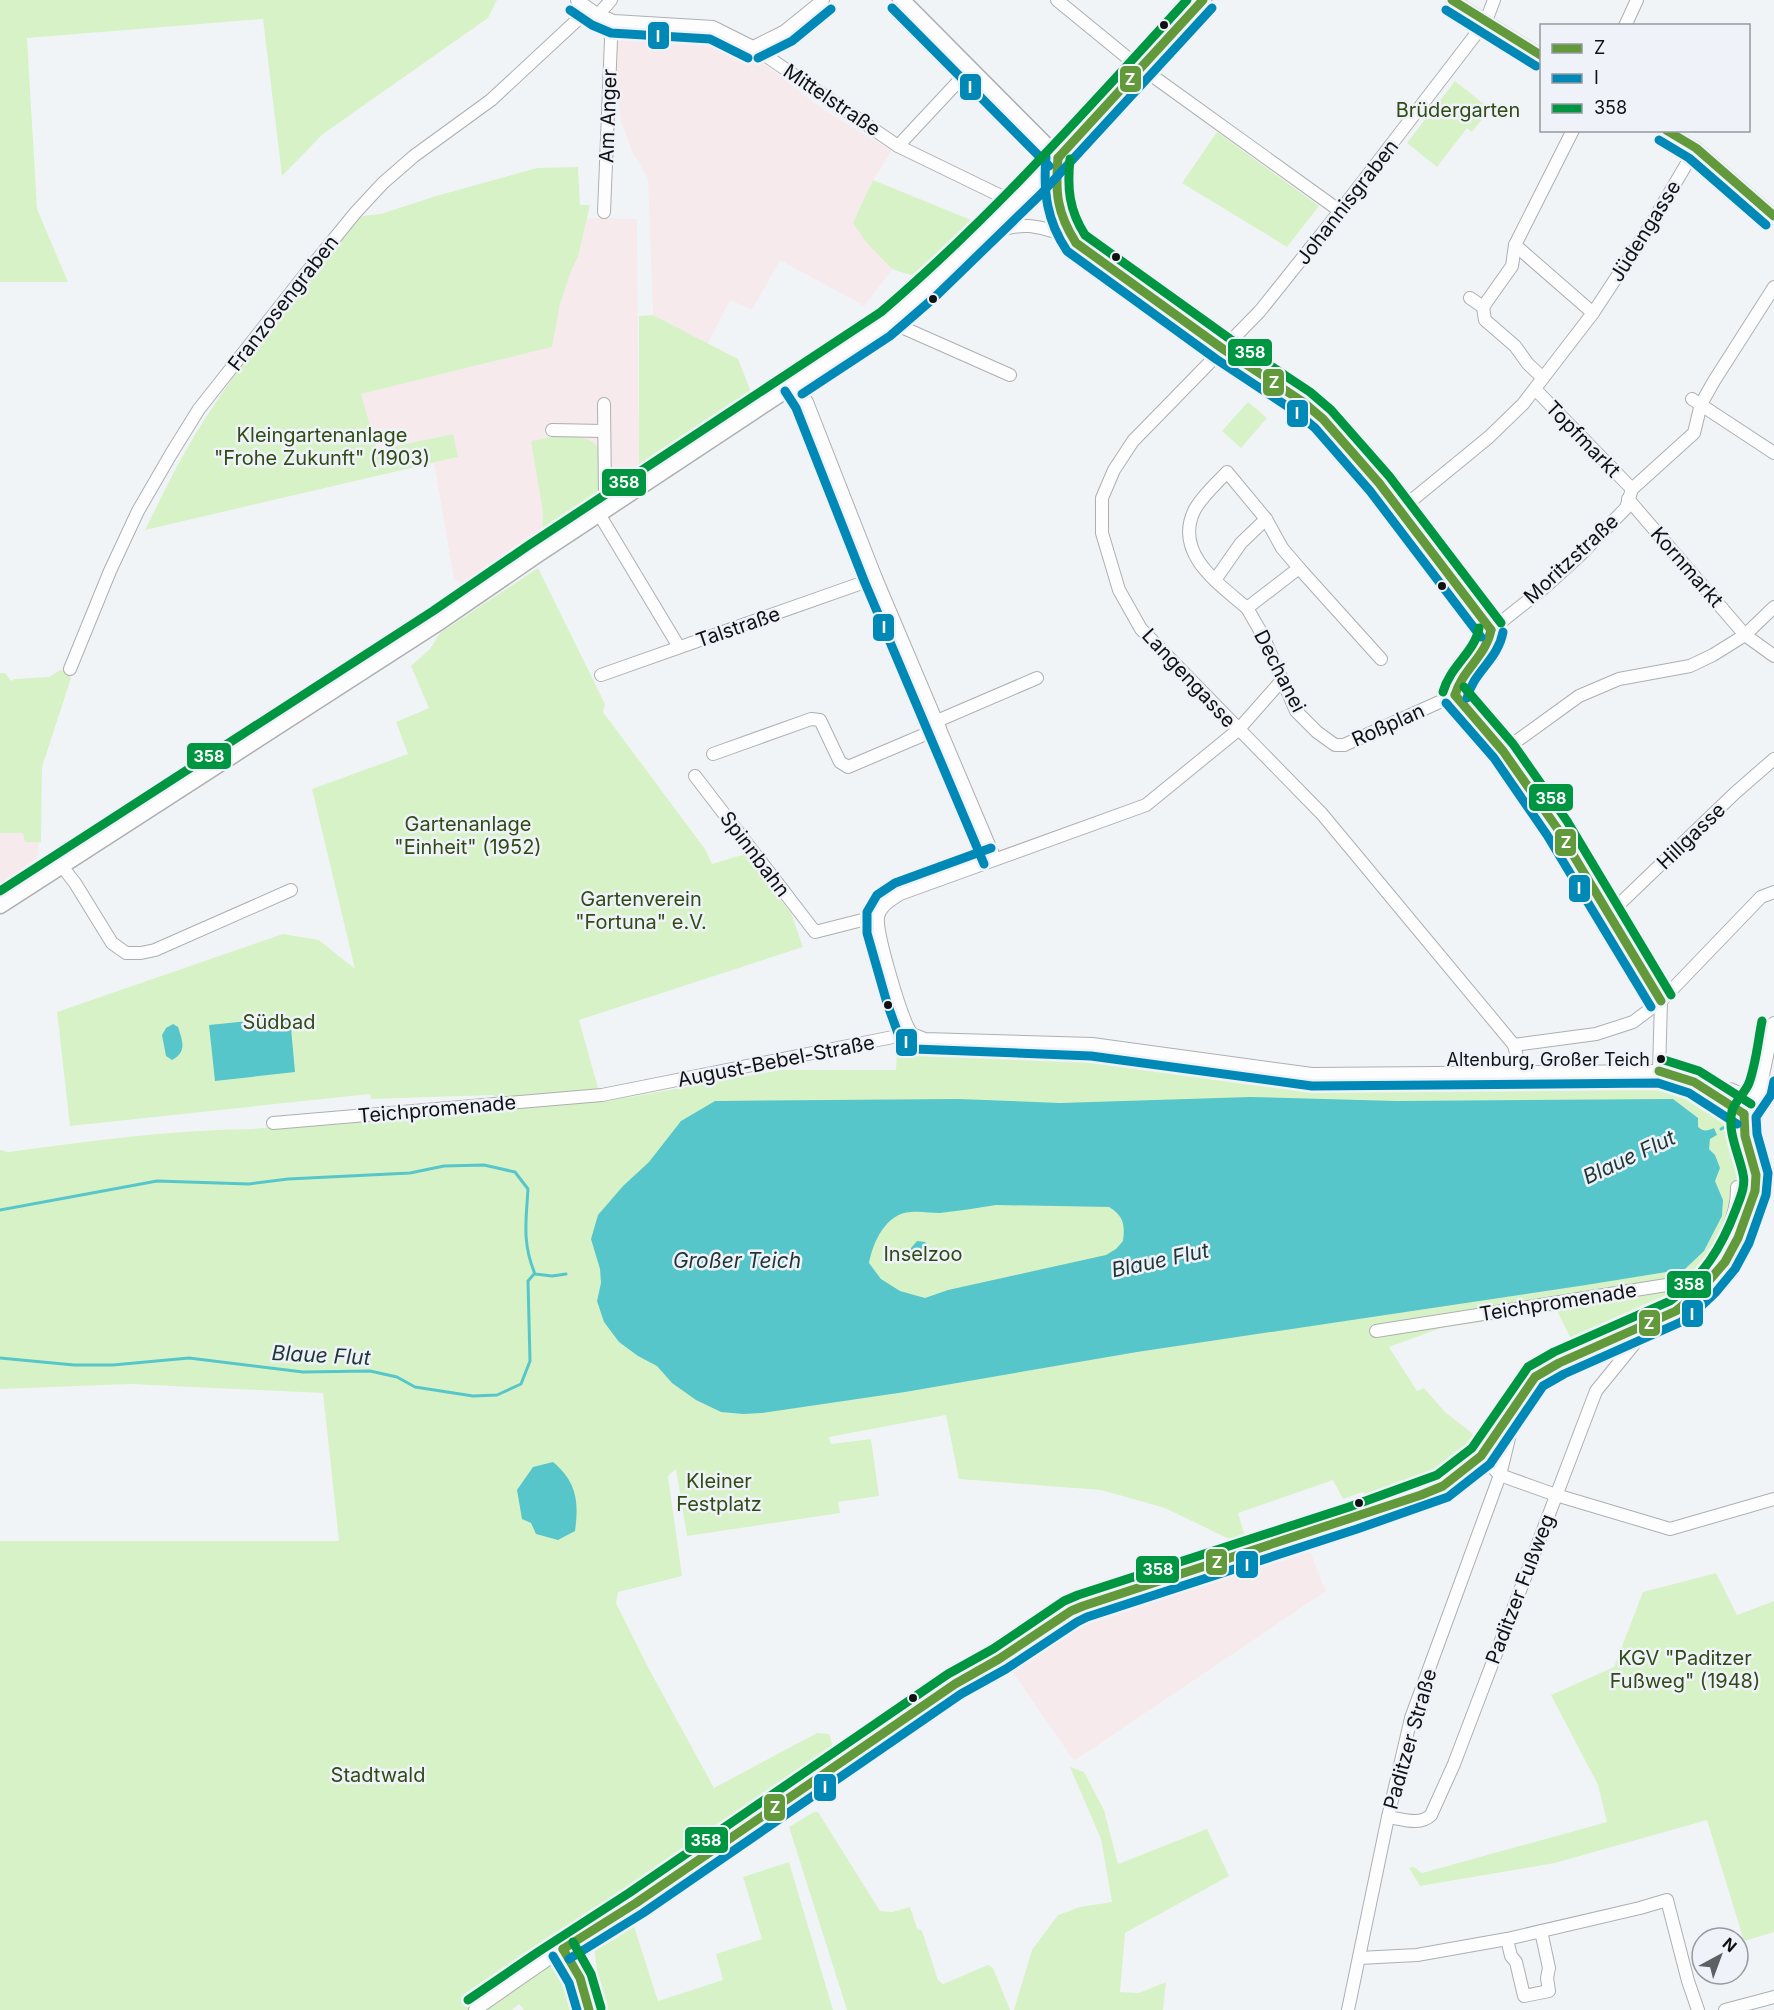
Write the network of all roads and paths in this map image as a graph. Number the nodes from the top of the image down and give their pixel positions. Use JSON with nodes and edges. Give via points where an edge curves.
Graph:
{"nodes":[{"id":1,"x":577,"y":0,"type":"edge"},
{"id":2,"x":611,"y":0,"type":"edge"},
{"id":3,"x":824,"y":0,"type":"edge"},
{"id":4,"x":901,"y":0,"type":"edge"},
{"id":5,"x":1057,"y":0,"type":"edge"},
{"id":6,"x":1203,"y":0,"type":"edge"},
{"id":7,"x":1452,"y":0,"type":"edge"},
{"id":8,"x":1494,"y":0,"type":"edge"},
{"id":9,"x":1637,"y":0,"type":"edge"},
{"id":10,"x":598,"y":14,"type":"junction"},
{"id":11,"x":1486,"y":21,"type":"junction"},
{"id":12,"x":1626,"y":24,"type":"edge"},
{"id":13,"x":753,"y":47,"type":"junction"},
{"id":14,"x":1540,"y":55,"type":"edge"},
{"id":15,"x":969,"y":70,"type":"junction"},
{"id":16,"x":1147,"y":73,"type":"junction"},
{"id":17,"x":1668,"y":132,"type":"edge"},
{"id":18,"x":1572,"y":133,"type":"edge"},
{"id":19,"x":898,"y":146,"type":"junction"},
{"id":20,"x":1696,"y":148,"type":"junction"},
{"id":21,"x":1058,"y":158,"type":"junction"},
{"id":22,"x":1012,"y":206,"type":"junction"},
{"id":23,"x":1342,"y":209,"type":"junction"},
{"id":24,"x":604,"y":212,"type":"dead end"},
{"id":25,"x":1774,"y":216,"type":"edge"},
{"id":26,"x":1071,"y":237,"type":"junction"},
{"id":27,"x":976,"y":241,"type":"junction"},
{"id":28,"x":1515,"y":244,"type":"junction"},
{"id":29,"x":1774,"y":287,"type":"edge"},
{"id":30,"x":1470,"y":298,"type":"dead end"},
{"id":31,"x":1483,"y":307,"type":"junction"},
{"id":32,"x":898,"y":313,"type":"junction"},
{"id":33,"x":1593,"y":313,"type":"junction"},
{"id":34,"x":1223,"y":348,"type":"junction"},
{"id":35,"x":1010,"y":375,"type":"dead end"},
{"id":36,"x":1543,"y":378,"type":"junction"},
{"id":37,"x":795,"y":384,"type":"junction"},
{"id":38,"x":1535,"y":389,"type":"junction"},
{"id":39,"x":1697,"y":402,"type":"junction"},
{"id":40,"x":604,"y":404,"type":"dead end"},
{"id":41,"x":552,"y":430,"type":"dead end"},
{"id":42,"x":603,"y":431,"type":"junction"},
{"id":43,"x":1774,"y":453,"type":"edge"},
{"id":44,"x":1630,"y":494,"type":"junction"},
{"id":45,"x":604,"y":510,"type":"junction"},
{"id":46,"x":1400,"y":510,"type":"junction"},
{"id":47,"x":1266,"y":519,"type":"junction"},
{"id":48,"x":1299,"y":568,"type":"junction"},
{"id":49,"x":876,"y":578,"type":"junction"},
{"id":50,"x":1215,"y":580,"type":"junction"},
{"id":51,"x":1774,"y":607,"type":"edge"},
{"id":52,"x":1247,"y":608,"type":"junction"},
{"id":53,"x":1491,"y":630,"type":"junction"},
{"id":54,"x":1745,"y":635,"type":"junction"},
{"id":55,"x":679,"y":647,"type":"junction"},
{"id":56,"x":1774,"y":656,"type":"edge"},
{"id":57,"x":1381,"y":659,"type":"dead end"},
{"id":58,"x":70,"y":669,"type":"dead end"},
{"id":59,"x":601,"y":675,"type":"dead end"},
{"id":60,"x":1037,"y":678,"type":"dead end"},
{"id":61,"x":1283,"y":679,"type":"junction"},
{"id":62,"x":1455,"y":695,"type":"junction"},
{"id":63,"x":939,"y":724,"type":"junction"},
{"id":64,"x":1238,"y":730,"type":"junction"},
{"id":65,"x":1317,"y":732,"type":"joint"},
{"id":66,"x":1503,"y":752,"type":"junction"},
{"id":67,"x":713,"y":754,"type":"dead end"},
{"id":68,"x":1774,"y":759,"type":"edge"},
{"id":69,"x":695,"y":776,"type":"dead end"},
{"id":70,"x":995,"y":859,"type":"junction"},
{"id":71,"x":61,"y":865,"type":"junction"},
{"id":72,"x":291,"y":890,"type":"dead end"},
{"id":73,"x":1774,"y":892,"type":"edge"},
{"id":74,"x":0,"y":905,"type":"edge"},
{"id":75,"x":1609,"y":914,"type":"junction"},
{"id":76,"x":878,"y":916,"type":"junction"},
{"id":77,"x":1661,"y":1001,"type":"junction"},
{"id":78,"x":1774,"y":1023,"type":"edge"},
{"id":79,"x":909,"y":1030,"type":"junction"},
{"id":80,"x":1514,"y":1045,"type":"junction"},
{"id":81,"x":1659,"y":1071,"type":"junction"},
{"id":82,"x":1521,"y":1073,"type":"junction"},
{"id":83,"x":1730,"y":1089,"type":"dead end"},
{"id":84,"x":602,"y":1095,"type":"joint"},
{"id":85,"x":1753,"y":1099,"type":"junction"},
{"id":86,"x":1744,"y":1114,"type":"junction"},
{"id":87,"x":273,"y":1123,"type":"dead end"},
{"id":88,"x":1756,"y":1175,"type":"junction"},
{"id":89,"x":1774,"y":1176,"type":"edge"},
{"id":90,"x":1737,"y":1187,"type":"dead end"},
{"id":91,"x":1708,"y":1283,"type":"junction"},
{"id":92,"x":1641,"y":1328,"type":"junction"},
{"id":93,"x":1376,"y":1331,"type":"dead end"},
{"id":94,"x":1509,"y":1417,"type":"junction"},
{"id":95,"x":1481,"y":1456,"type":"junction"},
{"id":96,"x":1500,"y":1475,"type":"junction"},
{"id":97,"x":1556,"y":1495,"type":"junction"},
{"id":98,"x":1774,"y":1499,"type":"edge"},
{"id":99,"x":1388,"y":1817,"type":"junction"},
{"id":100,"x":1541,"y":1931,"type":"junction"},
{"id":101,"x":1507,"y":1939,"type":"junction"},
{"id":102,"x":563,"y":1949,"type":"junction"},
{"id":103,"x":1359,"y":1958,"type":"junction"},
{"id":104,"x":1774,"y":1996,"type":"edge"},
{"id":105,"x":476,"y":2010,"type":"edge"},
{"id":106,"x":589,"y":2010,"type":"edge"},
{"id":107,"x":1347,"y":2010,"type":"edge"},
{"id":108,"x":1698,"y":2010,"type":"edge"},
{"id":109,"x":1725,"y":2010,"type":"edge"}],
"edges":[{"from":1,"to":10,"type":"street"},
{"from":2,"to":10,"type":"street","name":"Franzosengraben"},
{"from":3,"to":13,"type":"street","via":[[785,31]]},
{"from":4,"to":15,"type":"main road"},
{"from":5,"to":16,"type":"street"},
{"from":6,"to":16,"type":"main road"},
{"from":7,"to":11,"type":"street"},
{"from":8,"to":11,"type":"street","name":"Johannisgraben"},
{"from":9,"to":12,"type":"street"},
{"from":10,"to":13,"type":"street","name":"Mittelstraße","via":[[614,21],[713,27]]},
{"from":10,"to":24,"type":"street","name":"Am Anger","via":[[611,40]]},
{"from":10,"to":58,"type":"street","name":"Franzosengraben","via":[[414,156],[356,212],[199,410],[138,511]]},
{"from":11,"to":14,"type":"street"},
{"from":11,"to":23,"type":"street","name":"Johannisgraben"},
{"from":13,"to":19,"type":"street","name":"Mittelstraße"},
{"from":15,"to":19,"type":"street"},
{"from":15,"to":21,"type":"main road"},
{"from":16,"to":21,"type":"main road"},
{"from":16,"to":23,"type":"street"},
{"from":17,"to":20,"type":"street"},
{"from":18,"to":28,"type":"street"},
{"from":19,"to":22,"type":"street","name":"Mittelstraße","via":[[1001,196]]},
{"from":20,"to":25,"type":"street"},
{"from":20,"to":33,"type":"street","name":"Jüdengasse"},
{"from":21,"to":22,"type":"main road"},
{"from":21,"to":26,"type":"street","via":[[1055,194]]},
{"from":22,"to":27,"type":"main road"},
{"from":23,"to":34,"type":"street","name":"Johannisgraben","via":[[1260,311]]},
{"from":26,"to":27,"type":"street","via":[[1037,226],[1016,225]]},
{"from":26,"to":34,"type":"street"},
{"from":27,"to":32,"type":"main road"},
{"from":28,"to":31,"type":"street","via":[[1512,266]]},
{"from":28,"to":33,"type":"street"},
{"from":29,"to":39,"type":"street"},
{"from":30,"to":31,"type":"street"},
{"from":31,"to":36,"type":"street","via":[[1485,320]]},
{"from":32,"to":35,"type":"street","via":[[906,329]]},
{"from":32,"to":37,"type":"main road"},
{"from":33,"to":36,"type":"street","name":"Jüdengasse"},
{"from":34,"to":46,"type":"street","via":[[1323,419]]},
{"from":34,"to":64,"type":"street","name":"Langengasse","via":[[1133,441],[1114,470],[1102,498],[1102,533],[1119,590],[1141,629]]},
{"from":36,"to":38,"type":"street","name":"Jüdengasse"},
{"from":37,"to":45,"type":"main road"},
{"from":37,"to":49,"type":"street","via":[[807,402]]},
{"from":38,"to":44,"type":"street","name":"Topfmarkt"},
{"from":38,"to":46,"type":"street","name":"Jüdengasse","via":[[1489,437]]},
{"from":39,"to":43,"type":"street"},
{"from":39,"to":44,"type":"street","name":"Moritzstraße","via":[[1694,433]]},
{"from":40,"to":42,"type":"street"},
{"from":41,"to":42,"type":"street"},
{"from":42,"to":45,"type":"street"},
{"from":44,"to":53,"type":"street","name":"Moritzstraße","via":[[1626,508],[1579,556]]},
{"from":44,"to":54,"type":"street","name":"Kornmarkt"},
{"from":45,"to":55,"type":"street"},
{"from":45,"to":71,"type":"main road","via":[[440,621]]},
{"from":46,"to":53,"type":"street"},
{"from":47,"to":48,"type":"street"},
{"from":47,"to":50,"type":"street","via":[[1241,543]]},
{"from":47,"to":50,"type":"street","name":"Dechanei","via":[[1227,472],[1199,503],[1192,519],[1191,547],[1197,561]]},
{"from":48,"to":52,"type":"street"},
{"from":48,"to":57,"type":"street"},
{"from":49,"to":55,"type":"street","name":"Talstraße"},
{"from":49,"to":63,"type":"street"},
{"from":50,"to":52,"type":"street","name":"Dechanei"},
{"from":51,"to":54,"type":"street"},
{"from":52,"to":61,"type":"street","name":"Dechanei"},
{"from":53,"to":62,"type":"street","via":[[1491,639],[1460,679]]},
{"from":54,"to":56,"type":"street","name":"Kornmarkt"},
{"from":54,"to":66,"type":"street","via":[[1690,666],[1619,680],[1579,696]]},
{"from":55,"to":59,"type":"street","name":"Talstraße"},
{"from":60,"to":63,"type":"street"},
{"from":61,"to":64,"type":"street"},
{"from":61,"to":65,"type":"street","name":"Dechanei","via":[[1296,711]]},
{"from":62,"to":65,"type":"street","name":"Roßplan","via":[[1344,745],[1335,745]]},
{"from":62,"to":66,"type":"street"},
{"from":63,"to":67,"type":"street","via":[[848,767],[840,762],[820,720],[811,719]]},
{"from":63,"to":70,"type":"street"},
{"from":64,"to":70,"type":"street","via":[[1146,805]]},
{"from":64,"to":80,"type":"street","name":"Langengasse","via":[[1322,814]]},
{"from":66,"to":75,"type":"street","via":[[1557,828]]},
{"from":68,"to":75,"type":"street","name":"Hillgasse"},
{"from":69,"to":76,"type":"street","name":"Spinnbahn","via":[[815,932]]},
{"from":70,"to":76,"type":"street","via":[[900,894],[885,904]]},
{"from":71,"to":72,"type":"street","via":[[112,943],[126,953],[155,950]]},
{"from":71,"to":74,"type":"main road"},
{"from":73,"to":77,"type":"street","via":[[1761,897]]},
{"from":75,"to":77,"type":"street"},
{"from":76,"to":79,"type":"street"},
{"from":77,"to":80,"type":"street","via":[[1634,1022],[1596,1034]]},
{"from":77,"to":81,"type":"street"},
{"from":78,"to":85,"type":"street","via":[[1763,1079]]},
{"from":79,"to":82,"type":"street","via":[[918,1038],[1103,1046],[1292,1073]]},
{"from":79,"to":84,"type":"street","name":"August-Bebel-Straße","via":[[893,1037]]},
{"from":80,"to":82,"type":"street"},
{"from":81,"to":82,"type":"street"},
{"from":81,"to":86,"type":"street","via":[[1700,1083]]},
{"from":83,"to":85,"type":"street"},
{"from":84,"to":87,"type":"street","name":"Teichpromenade"},
{"from":85,"to":86,"type":"street"},
{"from":86,"to":88,"type":"street","via":[[1745,1136]]},
{"from":88,"to":89,"type":"street"},
{"from":88,"to":91,"type":"street","via":[[1755,1191],[1738,1238]]},
{"from":90,"to":91,"type":"street","via":[[1734,1212],[1704,1271]]},
{"from":91,"to":92,"type":"street","via":[[1676,1311]]},
{"from":91,"to":93,"type":"street","name":"Teichpromenade","via":[[1698,1280]]},
{"from":92,"to":94,"type":"street","via":[[1545,1370],[1532,1381]]},
{"from":92,"to":97,"type":"street","name":"Paditzer Fußweg","via":[[1635,1343],[1596,1391]]},
{"from":94,"to":95,"type":"street"},
{"from":94,"to":96,"type":"street","name":"Paditzer Straße","via":[[1512,1426]]},
{"from":95,"to":96,"type":"street"},
{"from":95,"to":102,"type":"street","via":[[1443,1486],[1421,1495],[1071,1611],[946,1690]]},
{"from":96,"to":97,"type":"street"},
{"from":96,"to":99,"type":"street","name":"Paditzer Straße","via":[[1420,1692]]},
{"from":97,"to":98,"type":"street","via":[[1670,1528]]},
{"from":97,"to":99,"type":"street","name":"Paditzer Fußweg","via":[[1431,1815],[1418,1821]]},
{"from":99,"to":103,"type":"street","name":"Paditzer Straße"},
{"from":100,"to":101,"type":"street"},
{"from":100,"to":101,"type":"street","via":[[1549,1968],[1549,1991],[1524,1996]]},
{"from":100,"to":108,"type":"street","via":[[1667,1900]]},
{"from":101,"to":103,"type":"street","via":[[1417,1955]]},
{"from":102,"to":105,"type":"street"},
{"from":102,"to":106,"type":"street","via":[[586,1993]]},
{"from":103,"to":107,"type":"street","name":"Paditzer Straße"},
{"from":104,"to":109,"type":"street"}]}
